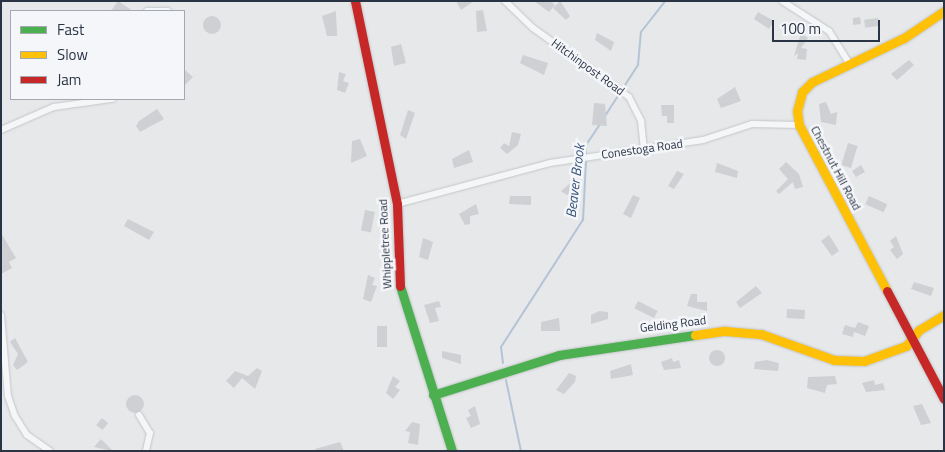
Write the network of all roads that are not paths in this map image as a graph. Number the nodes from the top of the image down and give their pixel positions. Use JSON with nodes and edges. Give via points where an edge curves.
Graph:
{"nodes":[{"id":1,"x":355,"y":1,"type":"edge"},
{"id":2,"x":505,"y":1,"type":"edge"},
{"id":3,"x":782,"y":1,"type":"edge"},
{"id":4,"x":944,"y":11,"type":"edge"},
{"id":5,"x":850,"y":64,"type":"junction"},
{"id":6,"x":105,"y":100,"type":"edge"},
{"id":7,"x":799,"y":124,"type":"junction"},
{"id":8,"x":1,"y":130,"type":"edge"},
{"id":9,"x":644,"y":148,"type":"junction"},
{"id":10,"x":397,"y":204,"type":"junction"},
{"id":11,"x":1,"y":315,"type":"edge"},
{"id":12,"x":944,"y":315,"type":"edge"},
{"id":13,"x":913,"y":339,"type":"junction"},
{"id":14,"x":433,"y":396,"type":"junction"},
{"id":15,"x":944,"y":399,"type":"edge"},
{"id":16,"x":139,"y":415,"type":"dead end"},
{"id":17,"x":50,"y":451,"type":"edge"},
{"id":18,"x":146,"y":451,"type":"edge"},
{"id":19,"x":452,"y":451,"type":"edge"}],
"edges":[{"from":1,"to":10,"type":"street","name":"Whippletree Road"},
{"from":2,"to":9,"type":"street","name":"Hitchinpost Road","via":[[533,28],[629,97],[641,121]]},
{"from":3,"to":5,"type":"street","via":[[829,31]]},
{"from":4,"to":5,"type":"street","name":"Chestnut Hill Road","via":[[904,38]]},
{"from":5,"to":7,"type":"street","name":"Chestnut Hill Road","via":[[806,87],[797,104]]},
{"from":6,"to":8,"type":"street","via":[[54,107]]},
{"from":7,"to":9,"type":"street","name":"Conestoga Road","via":[[752,124],[702,140]]},
{"from":7,"to":13,"type":"street","name":"Chestnut Hill Road"},
{"from":9,"to":10,"type":"street","name":"Conestoga Road","via":[[550,163]]},
{"from":10,"to":14,"type":"street","name":"Whippletree Road","via":[[400,296]]},
{"from":11,"to":17,"type":"street","via":[[8,396],[15,416],[27,435]]},
{"from":12,"to":13,"type":"street","name":"Gelding Road"},
{"from":13,"to":14,"type":"street","name":"Gelding Road","via":[[894,353],[850,361],[819,356],[750,331],[674,336],[559,355]]},
{"from":13,"to":15,"type":"street","name":"Chestnut Hill Road"},
{"from":14,"to":19,"type":"street","name":"Whippletree Road"},
{"from":16,"to":18,"type":"street","via":[[150,433]]}]}
